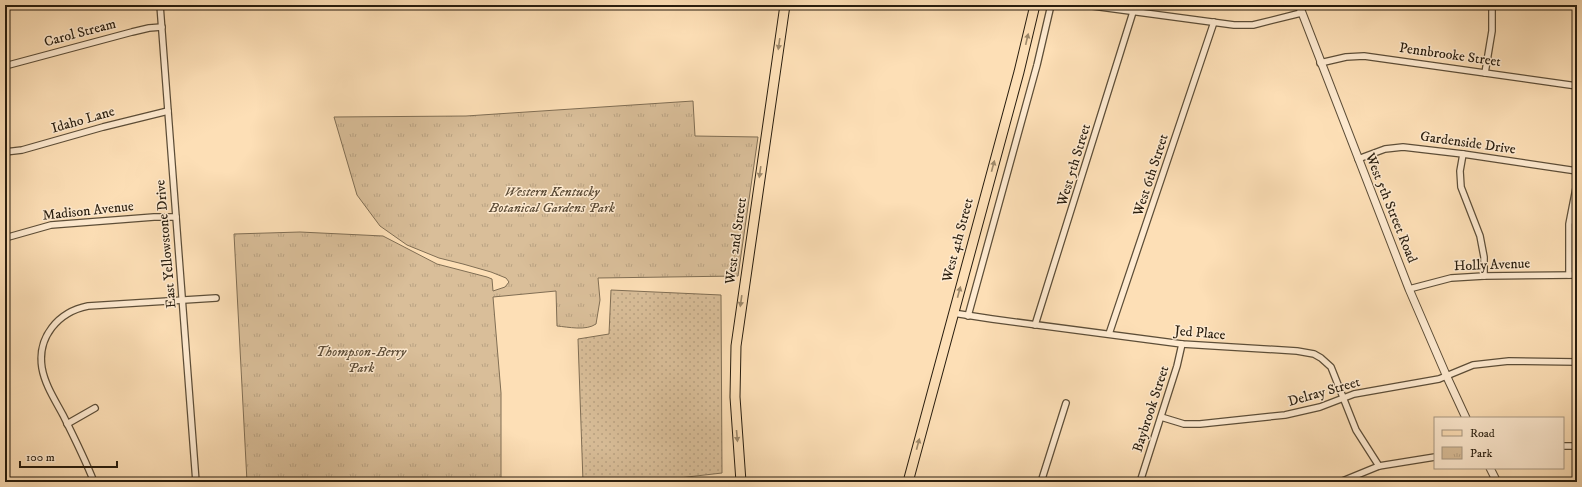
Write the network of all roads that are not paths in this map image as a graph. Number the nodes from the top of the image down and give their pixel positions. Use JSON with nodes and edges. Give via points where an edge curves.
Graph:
{"nodes":[{"id":1,"x":160,"y":5,"type":"edge"},
{"id":2,"x":785,"y":5,"type":"edge"},
{"id":3,"x":1034,"y":5,"type":"edge"},
{"id":4,"x":1051,"y":5,"type":"edge"},
{"id":5,"x":1085,"y":5,"type":"edge"},
{"id":6,"x":1299,"y":5,"type":"edge"},
{"id":7,"x":1492,"y":5,"type":"edge"},
{"id":8,"x":1133,"y":12,"type":"junction"},
{"id":9,"x":1301,"y":13,"type":"junction"},
{"id":10,"x":1214,"y":22,"type":"junction"},
{"id":11,"x":162,"y":27,"type":"junction"},
{"id":12,"x":1320,"y":63,"type":"junction"},
{"id":13,"x":5,"y":66,"type":"edge"},
{"id":14,"x":1485,"y":72,"type":"junction"},
{"id":15,"x":1577,"y":86,"type":"edge"},
{"id":16,"x":168,"y":111,"type":"junction"},
{"id":17,"x":5,"y":152,"type":"edge"},
{"id":18,"x":1463,"y":154,"type":"junction"},
{"id":19,"x":1358,"y":159,"type":"junction"},
{"id":20,"x":1577,"y":171,"type":"edge"},
{"id":21,"x":1577,"y":183,"type":"edge"},
{"id":22,"x":176,"y":217,"type":"junction"},
{"id":23,"x":5,"y":238,"type":"edge"},
{"id":24,"x":1569,"y":275,"type":"junction"},
{"id":25,"x":1577,"y":275,"type":"edge"},
{"id":26,"x":1484,"y":276,"type":"junction"},
{"id":27,"x":1409,"y":289,"type":"junction"},
{"id":28,"x":216,"y":298,"type":"dead end"},
{"id":29,"x":182,"y":299,"type":"junction"},
{"id":30,"x":953,"y":313,"type":"junction"},
{"id":31,"x":968,"y":316,"type":"junction"},
{"id":32,"x":1036,"y":325,"type":"junction"},
{"id":33,"x":1109,"y":334,"type":"junction"},
{"id":34,"x":1182,"y":344,"type":"junction"},
{"id":35,"x":1577,"y":362,"type":"edge"},
{"id":36,"x":1446,"y":377,"type":"junction"},
{"id":37,"x":1342,"y":398,"type":"junction"},
{"id":38,"x":1066,"y":403,"type":"dead end"},
{"id":39,"x":95,"y":408,"type":"dead end"},
{"id":40,"x":1466,"y":417,"type":"edge"},
{"id":41,"x":1161,"y":418,"type":"junction"},
{"id":42,"x":67,"y":424,"type":"junction"},
{"id":43,"x":1564,"y":446,"type":"edge"},
{"id":44,"x":1577,"y":446,"type":"edge"},
{"id":45,"x":1434,"y":457,"type":"edge"},
{"id":46,"x":1379,"y":466,"type":"junction"},
{"id":47,"x":1490,"y":469,"type":"edge"},
{"id":48,"x":94,"y":482,"type":"edge"},
{"id":49,"x":196,"y":482,"type":"edge"},
{"id":50,"x":741,"y":482,"type":"edge"},
{"id":51,"x":908,"y":482,"type":"edge"},
{"id":52,"x":1041,"y":482,"type":"edge"},
{"id":53,"x":1140,"y":482,"type":"edge"},
{"id":54,"x":1340,"y":482,"type":"edge"},
{"id":55,"x":1497,"y":482,"type":"edge"}],
"edges":[{"from":1,"to":11,"type":"street","name":"East Yellowstone Drive"},
{"from":2,"to":50,"type":"main road","name":"West 2nd Street","one_way":true,"via":[[736,346],[735,397]]},
{"from":30,"to":3,"type":"main road","name":"West 4th Street","one_way":true,"via":[[1019,72]]},
{"from":4,"to":31,"type":"street","via":[[1037,66]]},
{"from":5,"to":8,"type":"street"},
{"from":6,"to":9,"type":"street","name":"West 5th Street Road"},
{"from":7,"to":14,"type":"street","via":[[1492,31]]},
{"from":8,"to":10,"type":"street"},
{"from":8,"to":32,"type":"street","name":"West 5th Street"},
{"from":9,"to":10,"type":"street","via":[[1253,25]]},
{"from":9,"to":12,"type":"street","name":"West 5th Street Road"},
{"from":10,"to":33,"type":"street","name":"West 6th Street"},
{"from":11,"to":13,"type":"street","name":"Carol Stream","via":[[132,32]]},
{"from":11,"to":16,"type":"street","name":"East Yellowstone Drive"},
{"from":12,"to":14,"type":"street","name":"Pennbrooke Street","via":[[1346,56],[1364,56]]},
{"from":12,"to":19,"type":"street","name":"West 5th Street Road"},
{"from":14,"to":15,"type":"street","name":"Pennbrooke Street"},
{"from":16,"to":17,"type":"street","name":"Idaho Lane","via":[[22,150]]},
{"from":16,"to":22,"type":"street","name":"East Yellowstone Drive"},
{"from":18,"to":19,"type":"street","name":"Gardenside Drive","via":[[1403,147]]},
{"from":18,"to":20,"type":"street","name":"Gardenside Drive"},
{"from":18,"to":26,"type":"street","via":[[1461,187],[1480,236]]},
{"from":19,"to":27,"type":"street","name":"West 5th Street Road"},
{"from":21,"to":24,"type":"street","via":[[1569,224]]},
{"from":22,"to":23,"type":"street","name":"Madison Avenue","via":[[51,225]]},
{"from":22,"to":29,"type":"street","name":"East Yellowstone Drive"},
{"from":24,"to":25,"type":"street","name":"Holly Avenue"},
{"from":24,"to":26,"type":"street","name":"Holly Avenue"},
{"from":26,"to":27,"type":"street","name":"Holly Avenue","via":[[1450,278]]},
{"from":27,"to":36,"type":"street","name":"West 5th Street Road"},
{"from":28,"to":29,"type":"street"},
{"from":29,"to":42,"type":"street","via":[[88,306],[71,311],[57,321],[44,343],[41,361],[48,387]]},
{"from":29,"to":49,"type":"street","name":"East Yellowstone Drive"},
{"from":30,"to":31,"type":"street","name":"Jed Place"},
{"from":51,"to":30,"type":"main road","name":"West 4th Street","one_way":true},
{"from":31,"to":32,"type":"street","name":"Jed Place"},
{"from":32,"to":33,"type":"street","name":"Jed Place"},
{"from":33,"to":34,"type":"street","name":"Jed Place"},
{"from":34,"to":37,"type":"street","name":"Jed Place","via":[[1314,354],[1331,367]]},
{"from":34,"to":41,"type":"street","name":"Baybrook Street"},
{"from":35,"to":36,"type":"street","name":"Delray Street","via":[[1490,362],[1473,365]]},
{"from":36,"to":37,"type":"street","name":"Delray Street"},
{"from":36,"to":40,"type":"street","name":"West 5th Street Road"},
{"from":37,"to":41,"type":"street","name":"Delray Street","via":[[1303,412],[1219,423],[1184,424]]},
{"from":37,"to":46,"type":"street","name":"Jed Place","via":[[1356,430]]},
{"from":38,"to":52,"type":"street"},
{"from":39,"to":42,"type":"street"},
{"from":41,"to":53,"type":"street","name":"Baybrook Street"},
{"from":42,"to":48,"type":"street"},
{"from":43,"to":44,"type":"street"},
{"from":45,"to":46,"type":"street"},
{"from":46,"to":54,"type":"street"},
{"from":47,"to":55,"type":"street"}]}
